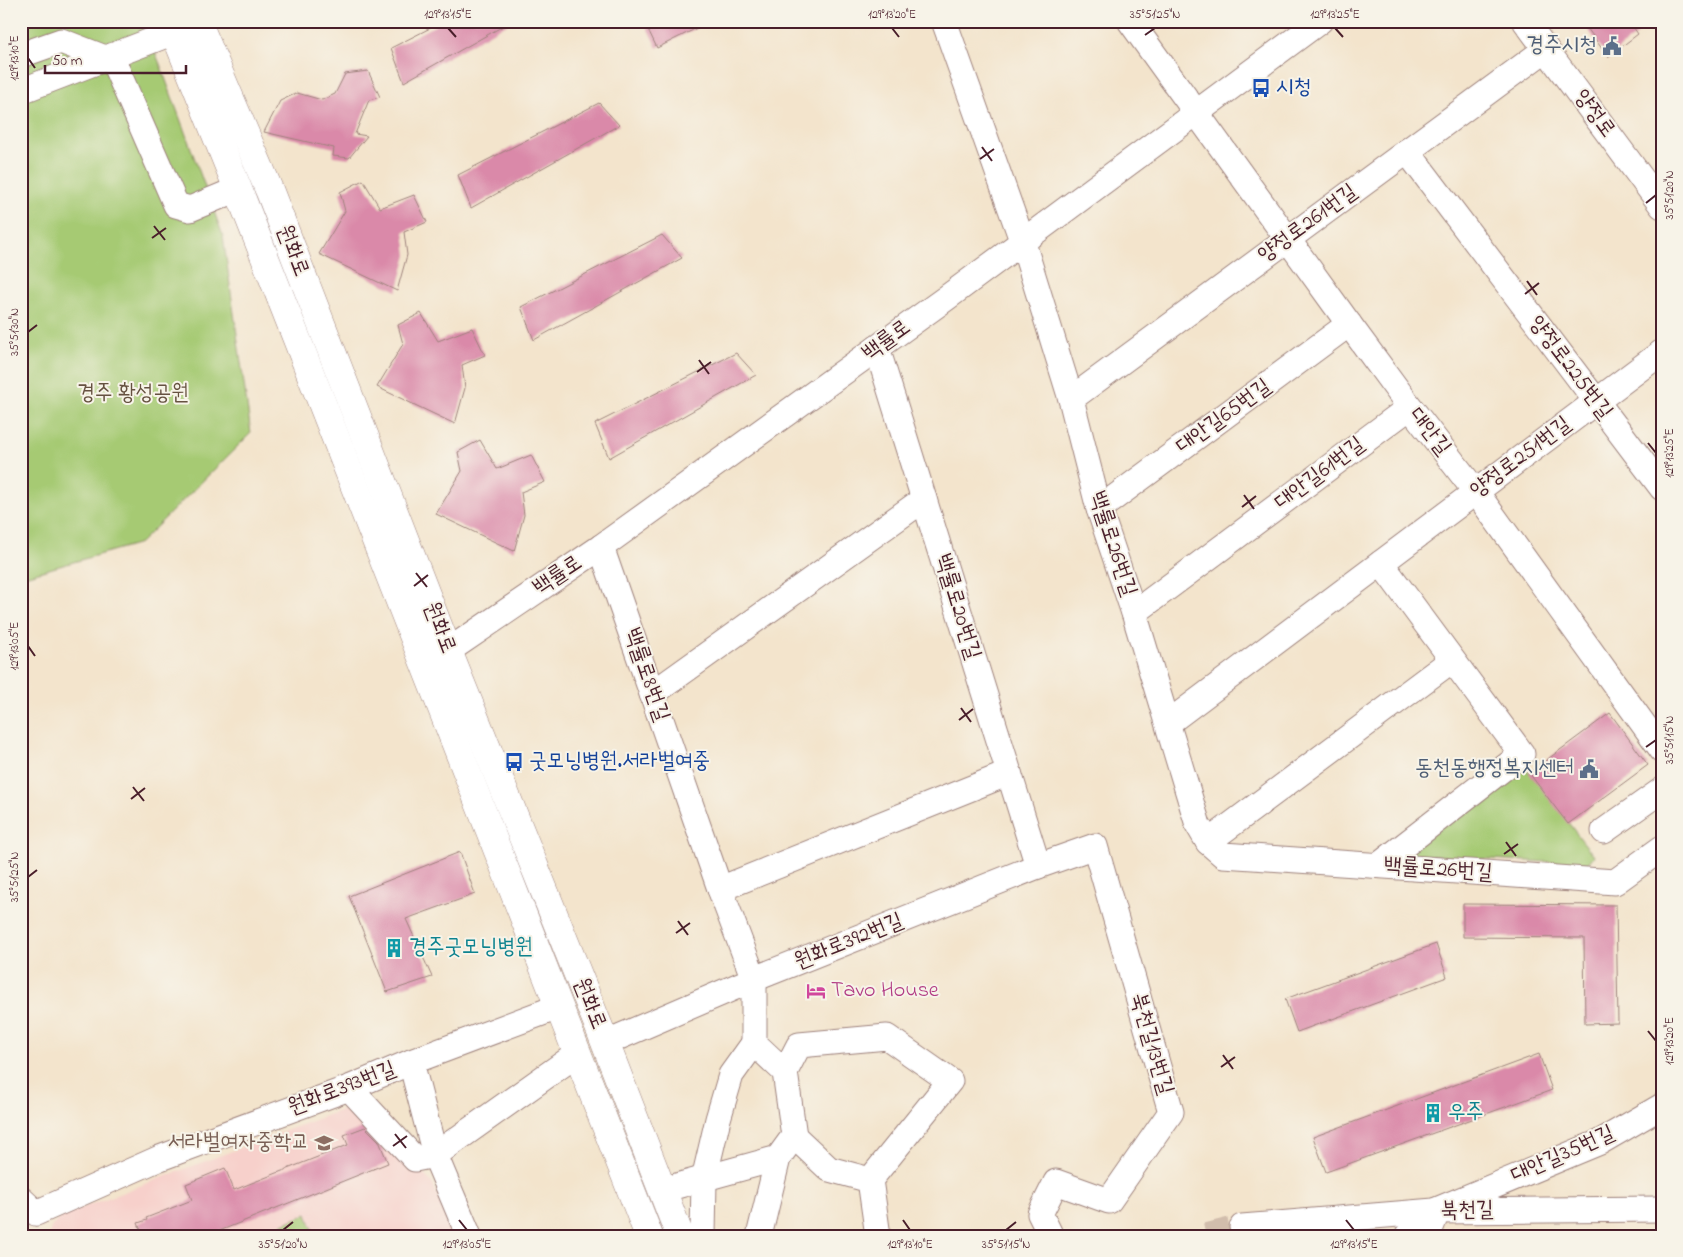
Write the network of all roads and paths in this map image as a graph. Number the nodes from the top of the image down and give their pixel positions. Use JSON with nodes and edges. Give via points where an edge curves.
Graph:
{"nodes":[{"id":1,"x":944,"y":21,"type":"edge"},
{"id":2,"x":1130,"y":21,"type":"edge"},
{"id":3,"x":1320,"y":21,"type":"edge"},
{"id":4,"x":1525,"y":21,"type":"edge"},
{"id":5,"x":180,"y":25,"type":"edge"},
{"id":6,"x":1546,"y":49,"type":"junction"},
{"id":7,"x":22,"y":54,"type":"edge"},
{"id":8,"x":108,"y":57,"type":"junction"},
{"id":9,"x":21,"y":92,"type":"edge"},
{"id":10,"x":1198,"y":113,"type":"junction"},
{"id":11,"x":1407,"y":151,"type":"junction"},
{"id":12,"x":238,"y":189,"type":"junction"},
{"id":13,"x":1662,"y":206,"type":"edge"},
{"id":14,"x":1288,"y":239,"type":"junction"},
{"id":15,"x":1023,"y":243,"type":"junction"},
{"id":16,"x":1349,"y":324,"type":"junction"},
{"id":17,"x":877,"y":348,"type":"junction"},
{"id":18,"x":1662,"y":352,"type":"edge"},
{"id":19,"x":1071,"y":399,"type":"junction"},
{"id":20,"x":1596,"y":402,"type":"junction"},
{"id":21,"x":1410,"y":407,"type":"junction"},
{"id":22,"x":1662,"y":488,"type":"edge"},
{"id":23,"x":1476,"y":492,"type":"junction"},
{"id":24,"x":924,"y":498,"type":"junction"},
{"id":25,"x":1099,"y":509,"type":"junction"},
{"id":26,"x":602,"y":547,"type":"junction"},
{"id":27,"x":1381,"y":563,"type":"junction"},
{"id":28,"x":1134,"y":613,"type":"junction"},
{"id":29,"x":448,"y":651,"type":"junction"},
{"id":30,"x":1452,"y":660,"type":"junction"},
{"id":31,"x":424,"y":666,"type":"junction"},
{"id":32,"x":652,"y":694,"type":"junction"},
{"id":33,"x":1168,"y":723,"type":"junction"},
{"id":34,"x":1659,"y":740,"type":"edge"},
{"id":35,"x":1009,"y":773,"type":"junction"},
{"id":36,"x":1662,"y":790,"type":"edge"},
{"id":37,"x":1604,"y":831,"type":"dead end"},
{"id":38,"x":1208,"y":842,"type":"junction"},
{"id":39,"x":1095,"y":846,"type":"joint"},
{"id":40,"x":1662,"y":848,"type":"edge"},
{"id":41,"x":1379,"y":865,"type":"junction"},
{"id":42,"x":1038,"y":866,"type":"junction"},
{"id":43,"x":720,"y":889,"type":"junction"},
{"id":44,"x":754,"y":979,"type":"junction"},
{"id":45,"x":558,"y":1007,"type":"junction"},
{"id":46,"x":605,"y":1043,"type":"junction"},
{"id":47,"x":754,"y":1043,"type":"junction"},
{"id":48,"x":577,"y":1054,"type":"junction"},
{"id":49,"x":411,"y":1062,"type":"junction"},
{"id":50,"x":785,"y":1072,"type":"junction"},
{"id":51,"x":349,"y":1088,"type":"junction"},
{"id":52,"x":1662,"y":1106,"type":"edge"},
{"id":53,"x":794,"y":1136,"type":"junction"},
{"id":54,"x":435,"y":1155,"type":"junction"},
{"id":55,"x":778,"y":1158,"type":"junction"},
{"id":56,"x":704,"y":1179,"type":"junction"},
{"id":57,"x":870,"y":1180,"type":"junction"},
{"id":58,"x":662,"y":1190,"type":"junction"},
{"id":59,"x":21,"y":1199,"type":"edge"},
{"id":60,"x":1662,"y":1209,"type":"edge"},
{"id":61,"x":1434,"y":1211,"type":"junction"},
{"id":62,"x":1242,"y":1227,"type":"tunnel mouth"},
{"id":63,"x":469,"y":1236,"type":"edge"},
{"id":64,"x":649,"y":1236,"type":"edge"},
{"id":65,"x":680,"y":1236,"type":"edge"},
{"id":66,"x":703,"y":1236,"type":"edge"},
{"id":67,"x":759,"y":1236,"type":"edge"},
{"id":68,"x":878,"y":1236,"type":"edge"},
{"id":69,"x":1051,"y":1236,"type":"edge"},
{"id":70,"x":1407,"y":1236,"type":"edge"}],
"edges":[{"from":1,"to":15,"type":"street","name":"백률로26번길"},
{"from":2,"to":10,"type":"street","name":"대안길"},
{"from":3,"to":10,"type":"street","name":"백률로"},
{"from":4,"to":6,"type":"street","name":"양정로"},
{"from":5,"to":8,"type":"street"},
{"from":5,"to":12,"type":"main road","name":"원화로"},
{"from":5,"to":29,"type":"main road","name":"원화로","via":[[270,192]]},
{"from":6,"to":11,"type":"street","name":"양정로261번길"},
{"from":6,"to":13,"type":"street","name":"양정로"},
{"from":7,"to":8,"type":"street","via":[[61,41]]},
{"from":8,"to":9,"type":"street"},
{"from":8,"to":12,"type":"street","via":[[176,205],[190,209]]},
{"from":10,"to":14,"type":"street","name":"대안길"},
{"from":10,"to":15,"type":"street","name":"백률로"},
{"from":11,"to":14,"type":"street","name":"양정로261번길"},
{"from":11,"to":20,"type":"street","name":"양정로225번길"},
{"from":12,"to":31,"type":"main road","name":"원화로"},
{"from":14,"to":16,"type":"street","name":"대안길"},
{"from":14,"to":19,"type":"street","name":"양정로261번길"},
{"from":15,"to":17,"type":"street","name":"백률로"},
{"from":15,"to":19,"type":"street","name":"백률로26번길"},
{"from":16,"to":21,"type":"street","name":"대안길"},
{"from":16,"to":25,"type":"street","name":"대안길65번길"},
{"from":17,"to":24,"type":"street","name":"백률로20번길"},
{"from":17,"to":26,"type":"street","name":"백률로"},
{"from":18,"to":20,"type":"street","name":"양정로251번길"},
{"from":19,"to":25,"type":"street","name":"백률로26번길"},
{"from":20,"to":22,"type":"street","name":"양정로225번길"},
{"from":20,"to":23,"type":"street","name":"양정로251번길"},
{"from":21,"to":23,"type":"street","name":"대안길"},
{"from":21,"to":28,"type":"street","name":"대안길61번길"},
{"from":23,"to":27,"type":"street","name":"양정로251번길"},
{"from":23,"to":34,"type":"street","name":"대안길"},
{"from":24,"to":32,"type":"street"},
{"from":24,"to":35,"type":"street","name":"백률로20번길"},
{"from":25,"to":28,"type":"street","name":"백률로26번길"},
{"from":26,"to":29,"type":"street","name":"백률로"},
{"from":26,"to":32,"type":"street","name":"백률로8번길"},
{"from":27,"to":30,"type":"street"},
{"from":27,"to":33,"type":"street","name":"양정로251번길"},
{"from":28,"to":33,"type":"street","name":"백률로26번길"},
{"from":29,"to":31,"type":"main road"},
{"from":29,"to":46,"type":"main road","name":"원화로"},
{"from":30,"to":38,"type":"street"},
{"from":30,"to":41,"type":"street","via":[[1522,754]]},
{"from":31,"to":45,"type":"main road","name":"원화로"},
{"from":32,"to":43,"type":"street","name":"백률로8번길"},
{"from":33,"to":38,"type":"street","name":"백률로26번길","via":[[1198,825]]},
{"from":35,"to":42,"type":"street","name":"백률로20번길"},
{"from":35,"to":43,"type":"street"},
{"from":36,"to":37,"type":"street"},
{"from":38,"to":41,"type":"street","name":"백률로26번길","via":[[1223,855]]},
{"from":39,"to":42,"type":"street","name":"원화로392번길"},
{"from":39,"to":69,"type":"street","name":"북천길13번길","via":[[1171,1112],[1109,1201],[1056,1182],[1040,1214]]},
{"from":40,"to":41,"type":"street","name":"백률로26번길","via":[[1615,882]]},
{"from":42,"to":44,"type":"street","name":"원화로392번길"},
{"from":43,"to":44,"type":"street","name":"백률로8번길"},
{"from":44,"to":46,"type":"street","name":"원화로392번길"},
{"from":44,"to":47,"type":"street"},
{"from":45,"to":48,"type":"main road","name":"원화로"},
{"from":45,"to":49,"type":"street","name":"원화로393번길"},
{"from":46,"to":48,"type":"main road"},
{"from":46,"to":58,"type":"main road","name":"원화로"},
{"from":47,"to":50,"type":"street"},
{"from":47,"to":56,"type":"street","via":[[731,1075]]},
{"from":48,"to":54,"type":"street","name":"원화로"},
{"from":48,"to":64,"type":"main road","name":"원화로"},
{"from":49,"to":51,"type":"street","name":"원화로393번길"},
{"from":49,"to":54,"type":"street"},
{"from":50,"to":53,"type":"street"},
{"from":50,"to":57,"type":"street","via":[[799,1045],[888,1037],[950,1080]]},
{"from":51,"to":54,"type":"street","via":[[415,1159]]},
{"from":51,"to":59,"type":"street","name":"원화로393번길","via":[[160,1158],[36,1213]]},
{"from":52,"to":61,"type":"street","name":"대안길35번길","via":[[1600,1142]]},
{"from":53,"to":55,"type":"street"},
{"from":53,"to":57,"type":"street","via":[[829,1170]]},
{"from":54,"to":63,"type":"street"},
{"from":55,"to":56,"type":"street"},
{"from":55,"to":67,"type":"street"},
{"from":56,"to":58,"type":"street"},
{"from":56,"to":66,"type":"street"},
{"from":57,"to":68,"type":"street"},
{"from":58,"to":65,"type":"main road","name":"원화로"},
{"from":60,"to":61,"type":"street","name":"북천길"},
{"from":61,"to":62,"type":"street","name":"북천길"},
{"from":61,"to":70,"type":"street","via":[[1430,1230]]}]}
